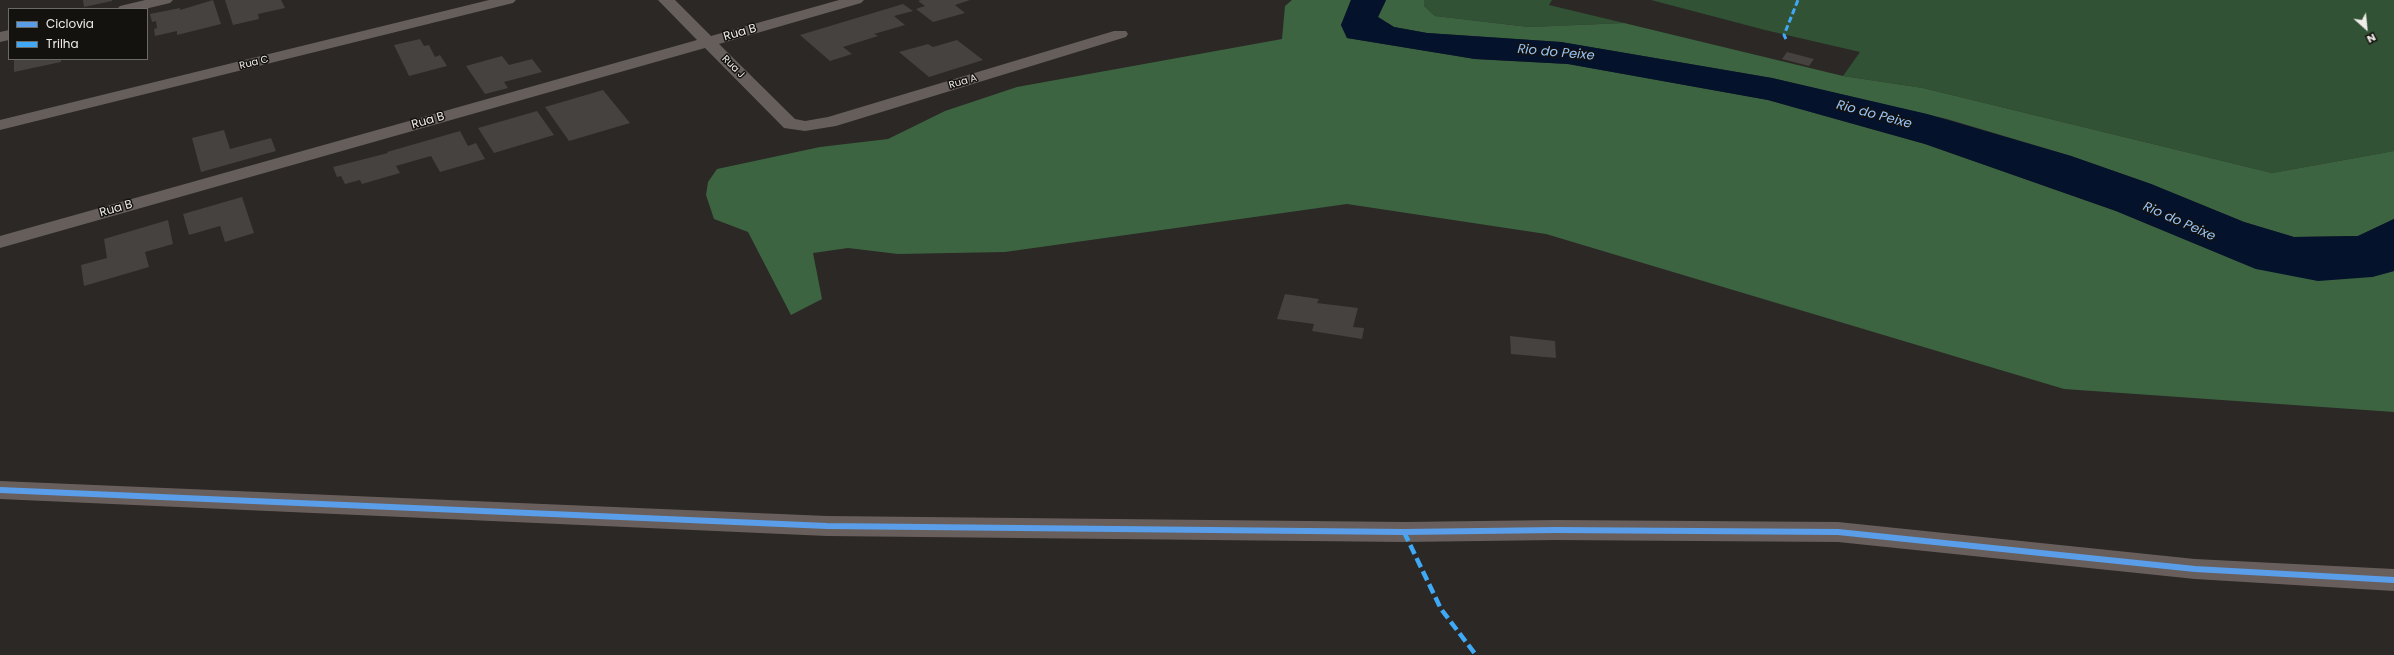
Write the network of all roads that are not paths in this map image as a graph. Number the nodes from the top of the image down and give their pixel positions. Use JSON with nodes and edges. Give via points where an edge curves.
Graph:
{"nodes":[{"id":1,"x":165,"y":0,"type":"edge"},
{"id":2,"x":508,"y":0,"type":"edge"},
{"id":3,"x":666,"y":0,"type":"edge"},
{"id":4,"x":856,"y":0,"type":"edge"},
{"id":5,"x":129,"y":8,"type":"edge"},
{"id":6,"x":1120,"y":34,"type":"dead end"},
{"id":7,"x":708,"y":42,"type":"junction"},
{"id":8,"x":0,"y":126,"type":"edge"},
{"id":9,"x":805,"y":126,"type":"joint"},
{"id":10,"x":0,"y":242,"type":"edge"},
{"id":11,"x":0,"y":490,"type":"edge"},
{"id":12,"x":2394,"y":580,"type":"edge"}],
"edges":[{"from":1,"to":5,"type":"street"},
{"from":2,"to":8,"type":"street","name":"Rua C"},
{"from":3,"to":7,"type":"street","name":"Rua J"},
{"from":4,"to":7,"type":"street","name":"Rua B"},
{"from":6,"to":9,"type":"street","name":"Rua A","via":[[830,122]]},
{"from":7,"to":9,"type":"street","name":"Rua J","via":[[790,124]]},
{"from":7,"to":10,"type":"street","name":"Rua B"},
{"from":11,"to":12,"type":"street","via":[[827,526],[1396,532],[1838,532],[2195,569]]}]}
